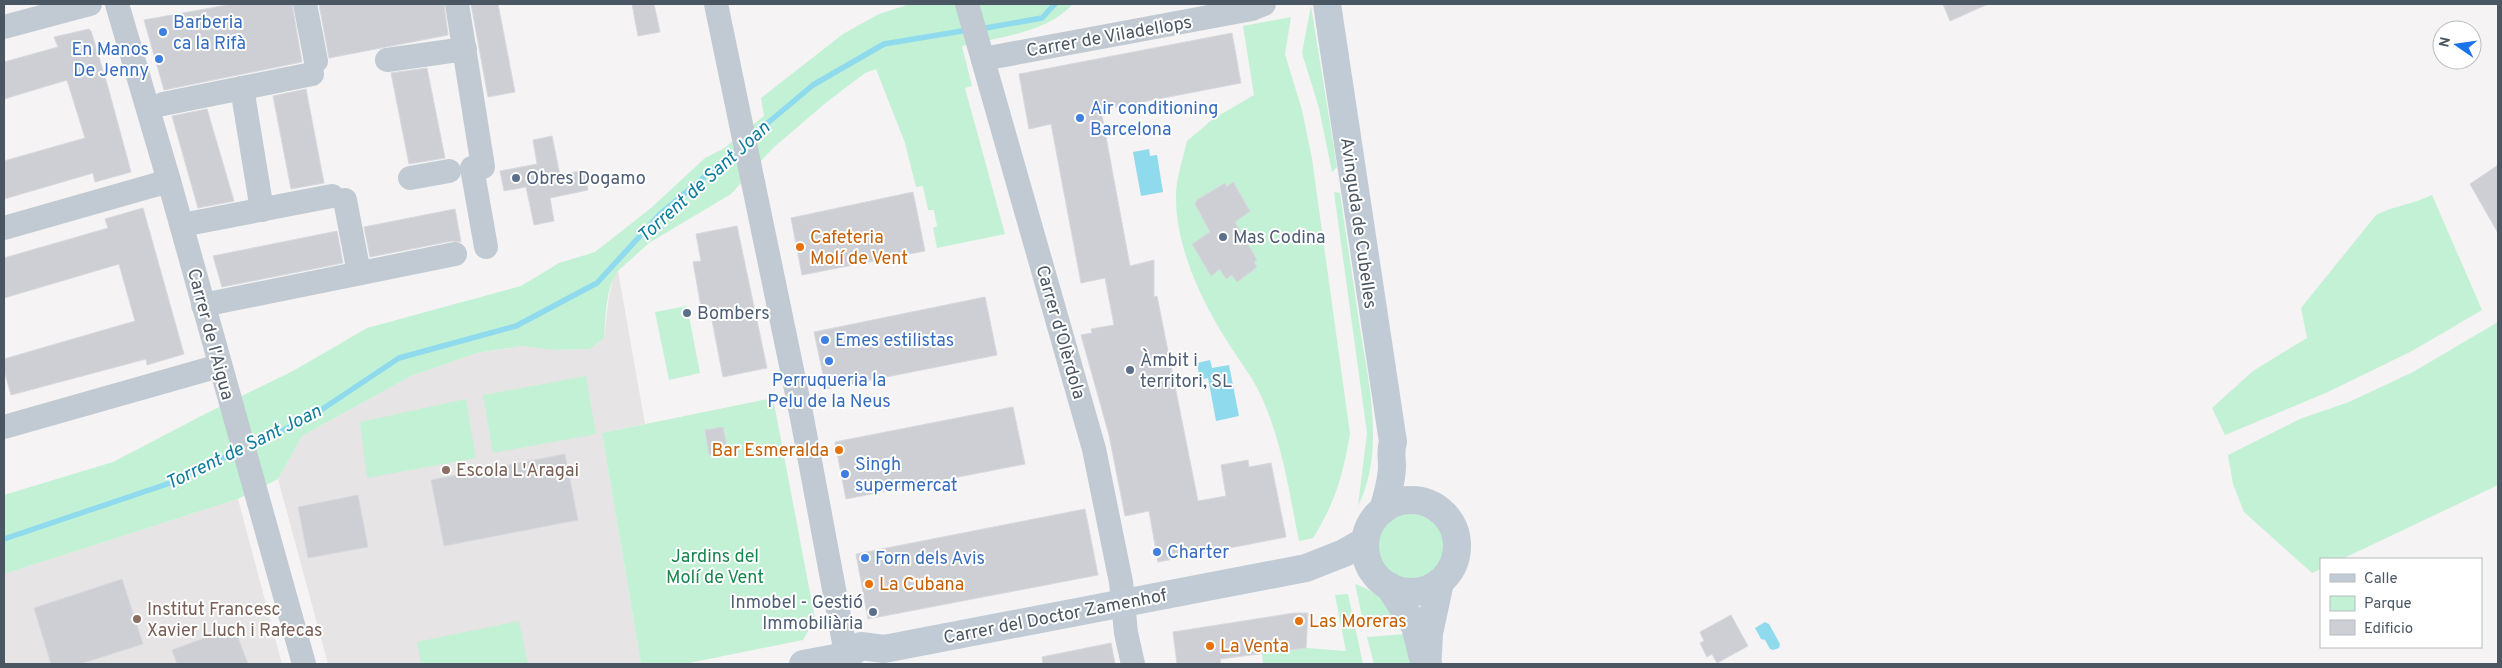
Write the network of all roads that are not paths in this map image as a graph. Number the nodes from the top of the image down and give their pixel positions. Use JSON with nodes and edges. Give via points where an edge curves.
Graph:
{"nodes":[{"id":1,"x":90,"y":4,"type":"edge"},
{"id":2,"x":117,"y":4,"type":"edge"},
{"id":3,"x":305,"y":4,"type":"edge"},
{"id":4,"x":457,"y":4,"type":"edge"},
{"id":5,"x":716,"y":4,"type":"edge"},
{"id":6,"x":967,"y":4,"type":"edge"},
{"id":7,"x":1264,"y":4,"type":"edge"},
{"id":8,"x":1327,"y":4,"type":"edge"},
{"id":9,"x":4,"y":27,"type":"edge"},
{"id":10,"x":465,"y":49,"type":"junction"},
{"id":11,"x":980,"y":52,"type":"junction"},
{"id":12,"x":387,"y":60,"type":"dead end"},
{"id":13,"x":242,"y":88,"type":"junction"},
{"id":14,"x":163,"y":104,"type":"dead end"},
{"id":15,"x":449,"y":172,"type":"dead end"},
{"id":16,"x":410,"y":178,"type":"dead end"},
{"id":17,"x":169,"y":181,"type":"junction"},
{"id":18,"x":262,"y":210,"type":"junction"},
{"id":19,"x":182,"y":225,"type":"junction"},
{"id":20,"x":4,"y":228,"type":"edge"},
{"id":21,"x":486,"y":247,"type":"dead end"},
{"id":22,"x":455,"y":254,"type":"dead end"},
{"id":23,"x":359,"y":273,"type":"junction"},
{"id":24,"x":203,"y":305,"type":"junction"},
{"id":25,"x":219,"y":366,"type":"junction"},
{"id":26,"x":4,"y":427,"type":"edge"},
{"id":27,"x":1392,"y":442,"type":"junction"},
{"id":28,"x":1412,"y":499,"type":"junction"},
{"id":29,"x":1383,"y":510,"type":"junction"},
{"id":30,"x":1365,"y":541,"type":"junction"},
{"id":31,"x":1311,"y":566,"type":"junction"},
{"id":32,"x":1381,"y":578,"type":"junction"},
{"id":33,"x":1440,"y":582,"type":"junction"},
{"id":34,"x":1123,"y":603,"type":"junction"},
{"id":35,"x":847,"y":660,"type":"edge"},
{"id":36,"x":304,"y":664,"type":"edge"},
{"id":37,"x":802,"y":664,"type":"edge"},
{"id":38,"x":1133,"y":664,"type":"edge"},
{"id":39,"x":1428,"y":664,"type":"edge"}],
"edges":[{"from":1,"to":9,"type":"street"},
{"from":2,"to":17,"type":"street","name":"Carrer de l'Aigua"},
{"from":3,"to":13,"type":"street","via":[[314,67]]},
{"from":4,"to":10,"type":"street"},
{"from":5,"to":35,"type":"street","via":[[756,189]]},
{"from":6,"to":11,"type":"street","name":"Carrer d'Olèrdola"},
{"from":7,"to":11,"type":"street","name":"Carrer de Viladellops","via":[[1252,10]]},
{"from":8,"to":27,"type":"street","name":"Avinguda de Cubelles"},
{"from":10,"to":12,"type":"street"},
{"from":10,"to":21,"type":"street","via":[[483,166],[472,168]]},
{"from":11,"to":34,"type":"street","name":"Carrer d'Olèrdola","via":[[1094,449]]},
{"from":13,"to":14,"type":"street"},
{"from":13,"to":18,"type":"street"},
{"from":15,"to":16,"type":"street"},
{"from":17,"to":19,"type":"street","name":"Carrer de l'Aigua"},
{"from":17,"to":20,"type":"street"},
{"from":18,"to":19,"type":"street"},
{"from":18,"to":23,"type":"street","via":[[339,198]]},
{"from":19,"to":24,"type":"street","name":"Carrer de l'Aigua"},
{"from":22,"to":23,"type":"street"},
{"from":23,"to":24,"type":"street"},
{"from":24,"to":25,"type":"street","name":"Carrer de l'Aigua"},
{"from":25,"to":26,"type":"street"},
{"from":25,"to":36,"type":"street","name":"Carrer de l'Aigua"},
{"from":27,"to":28,"type":"street","via":[[1401,451]]},
{"from":27,"to":29,"type":"street","via":[[1389,490]]},
{"from":28,"to":29,"type":"street","via":[[1394,502]]},
{"from":28,"to":33,"type":"street","via":[[1443,513],[1454,529],[1455,559]]},
{"from":29,"to":30,"type":"street","via":[[1372,519]]},
{"from":30,"to":31,"type":"street"},
{"from":30,"to":32,"type":"street","via":[[1365,554]]},
{"from":31,"to":32,"type":"street","via":[[1354,566]]},
{"from":31,"to":34,"type":"street","name":"Carrer del Doctor Zamenhof"},
{"from":32,"to":33,"type":"street","via":[[1405,592],[1417,592]]},
{"from":32,"to":39,"type":"street","via":[[1414,626]]},
{"from":33,"to":39,"type":"street","via":[[1429,633]]},
{"from":34,"to":35,"type":"street","name":"Carrer del Doctor Zamenhof","via":[[884,649],[861,646]]},
{"from":34,"to":38,"type":"street","name":"Carrer d'Olèrdola"},
{"from":35,"to":37,"type":"street","name":"Carrer del Doctor Zamenhof"}]}
